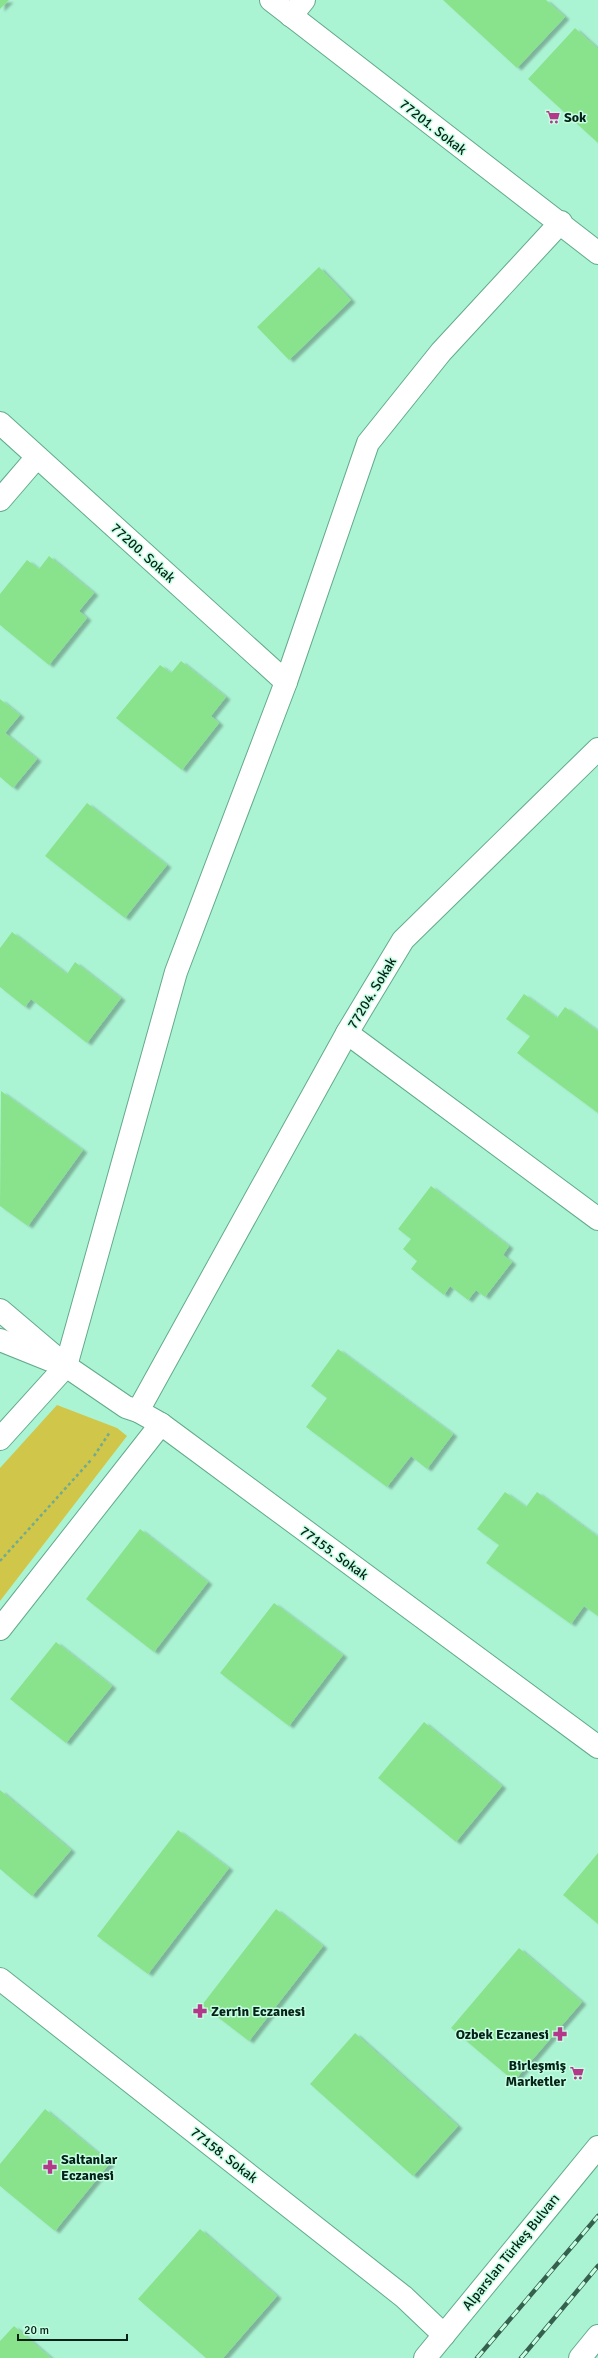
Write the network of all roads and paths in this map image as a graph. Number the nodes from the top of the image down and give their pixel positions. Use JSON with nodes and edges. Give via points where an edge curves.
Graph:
{"nodes":[{"id":1,"x":271,"y":0,"type":"edge"},
{"id":2,"x":298,"y":8,"type":"edge"},
{"id":3,"x":561,"y":222,"type":"junction"},
{"id":4,"x":598,"y":251,"type":"edge"},
{"id":5,"x":0,"y":423,"type":"edge"},
{"id":6,"x":37,"y":457,"type":"junction"},
{"id":7,"x":0,"y":500,"type":"edge"},
{"id":8,"x":286,"y":682,"type":"junction"},
{"id":9,"x":598,"y":749,"type":"edge"},
{"id":10,"x":347,"y":1033,"type":"junction"},
{"id":11,"x":598,"y":1219,"type":"edge"},
{"id":12,"x":0,"y":1310,"type":"edge"},
{"id":13,"x":0,"y":1340,"type":"edge"},
{"id":14,"x":66,"y":1366,"type":"junction"},
{"id":15,"x":138,"y":1410,"type":"junction"},
{"id":16,"x":161,"y":1424,"type":"junction"},
{"id":17,"x":0,"y":1440,"type":"edge"},
{"id":18,"x":94,"y":1457,"type":"dead end"},
{"id":19,"x":0,"y":1561,"type":"edge"},
{"id":20,"x":0,"y":1629,"type":"edge"},
{"id":21,"x":598,"y":1747,"type":"edge"},
{"id":22,"x":0,"y":1979,"type":"edge"},
{"id":23,"x":598,"y":2147,"type":"edge"},
{"id":24,"x":444,"y":2334,"type":"junction"},
{"id":25,"x":598,"y":2336,"type":"edge"},
{"id":26,"x":425,"y":2358,"type":"edge"},
{"id":27,"x":580,"y":2358,"type":"edge"}],
"edges":[{"from":1,"to":2,"type":"street","name":"77201. Sokak"},
{"from":2,"to":3,"type":"street","name":"77201. Sokak","via":[[533,204]]},
{"from":3,"to":4,"type":"street","name":"77201. Sokak"},
{"from":3,"to":8,"type":"street","via":[[441,352],[368,443]]},
{"from":5,"to":6,"type":"street","name":"77200. Sokak"},
{"from":6,"to":7,"type":"street"},
{"from":6,"to":8,"type":"street","name":"77200. Sokak"},
{"from":8,"to":14,"type":"street","via":[[176,972]]},
{"from":9,"to":10,"type":"street","name":"77204. Sokak","via":[[403,940]]},
{"from":10,"to":11,"type":"street","name":"77204. Sokak"},
{"from":10,"to":15,"type":"street"},
{"from":12,"to":14,"type":"street","name":"77155. Sokak"},
{"from":13,"to":14,"type":"street","name":"77155. Sokak"},
{"from":14,"to":15,"type":"street","name":"77155. Sokak","via":[[126,1407]]},
{"from":14,"to":17,"type":"street"},
{"from":15,"to":16,"type":"street","name":"77155. Sokak"},
{"from":16,"to":20,"type":"street"},
{"from":16,"to":21,"type":"street","name":"77155. Sokak"},
{"from":18,"to":19,"type":"path"},
{"from":22,"to":24,"type":"street","name":"77158. Sokak","via":[[404,2297]]},
{"from":23,"to":24,"type":"street","name":"Alparslan Türkeş Bulvarı"},
{"from":24,"to":26,"type":"street","name":"Alparslan Türkeş Bulvarı"},
{"from":25,"to":27,"type":"street"}]}
